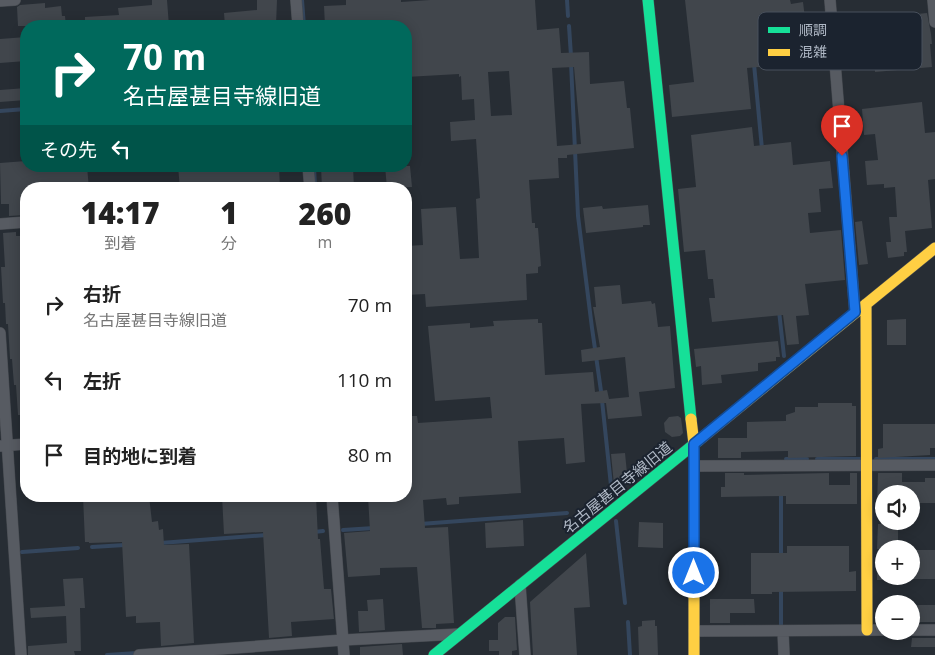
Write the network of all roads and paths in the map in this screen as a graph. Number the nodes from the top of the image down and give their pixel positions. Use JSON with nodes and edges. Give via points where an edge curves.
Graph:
{"nodes":[{"id":1,"x":15,"y":0,"type":"edge"},
{"id":2,"x":296,"y":0,"type":"edge"},
{"id":3,"x":648,"y":0,"type":"edge"},
{"id":4,"x":933,"y":0,"type":"edge"},
{"id":5,"x":0,"y":1,"type":"edge"},
{"id":6,"x":298,"y":20,"type":"edge"},
{"id":7,"x":935,"y":22,"type":"edge"},
{"id":8,"x":836,"y":70,"type":"edge"},
{"id":9,"x":20,"y":222,"type":"edge"},
{"id":10,"x":0,"y":224,"type":"edge"},
{"id":11,"x":935,"y":248,"type":"edge"},
{"id":12,"x":866,"y":304,"type":"junction"},
{"id":13,"x":855,"y":312,"type":"junction"},
{"id":14,"x":0,"y":333,"type":"edge"},
{"id":15,"x":694,"y":444,"type":"junction"},
{"id":16,"x":20,"y":445,"type":"edge"},
{"id":17,"x":4,"y":446,"type":"edge"},
{"id":18,"x":935,"y":465,"type":"edge"},
{"id":19,"x":694,"y":466,"type":"junction"},
{"id":20,"x":867,"y":466,"type":"junction"},
{"id":21,"x":332,"y":502,"type":"edge"},
{"id":22,"x":520,"y":585,"type":"junction"},
{"id":23,"x":867,"y":630,"type":"junction"},
{"id":24,"x":875,"y":630,"type":"edge"},
{"id":25,"x":920,"y":630,"type":"edge"},
{"id":26,"x":935,"y":630,"type":"edge"},
{"id":27,"x":694,"y":631,"type":"junction"},
{"id":28,"x":784,"y":631,"type":"junction"},
{"id":29,"x":460,"y":634,"type":"junction"},
{"id":30,"x":342,"y":640,"type":"junction"},
{"id":31,"x":21,"y":655,"type":"edge"},
{"id":32,"x":139,"y":655,"type":"edge"},
{"id":33,"x":344,"y":655,"type":"edge"},
{"id":34,"x":434,"y":655,"type":"edge"},
{"id":35,"x":525,"y":655,"type":"edge"},
{"id":36,"x":694,"y":655,"type":"edge"},
{"id":37,"x":784,"y":655,"type":"edge"}],
"edges":[{"from":1,"to":5,"type":"street"},
{"from":2,"to":6,"type":"street"},
{"from":3,"to":15,"type":"street"},
{"from":4,"to":7,"type":"street"},
{"from":8,"to":13,"type":"street"},
{"from":9,"to":10,"type":"street"},
{"from":11,"to":12,"type":"street","name":"名古屋甚目寺線旧道"},
{"from":12,"to":13,"type":"street","name":"名古屋甚目寺線旧道"},
{"from":12,"to":20,"type":"street"},
{"from":13,"to":15,"type":"street","name":"名古屋甚目寺線旧道"},
{"from":14,"to":17,"type":"street"},
{"from":15,"to":19,"type":"street"},
{"from":15,"to":22,"type":"street","name":"名古屋甚目寺線旧道"},
{"from":16,"to":17,"type":"street"},
{"from":17,"to":31,"type":"street"},
{"from":18,"to":20,"type":"street"},
{"from":19,"to":20,"type":"street"},
{"from":19,"to":27,"type":"street"},
{"from":20,"to":23,"type":"street"},
{"from":21,"to":30,"type":"street"},
{"from":22,"to":29,"type":"street","name":"名古屋甚目寺線旧道"},
{"from":22,"to":35,"type":"street"},
{"from":23,"to":24,"type":"street"},
{"from":23,"to":28,"type":"street"},
{"from":25,"to":26,"type":"street"},
{"from":27,"to":28,"type":"street"},
{"from":27,"to":36,"type":"street"},
{"from":28,"to":37,"type":"street"},
{"from":29,"to":30,"type":"street"},
{"from":29,"to":34,"type":"street","name":"名古屋甚目寺線旧道"},
{"from":30,"to":32,"type":"street"},
{"from":30,"to":33,"type":"street"}]}
